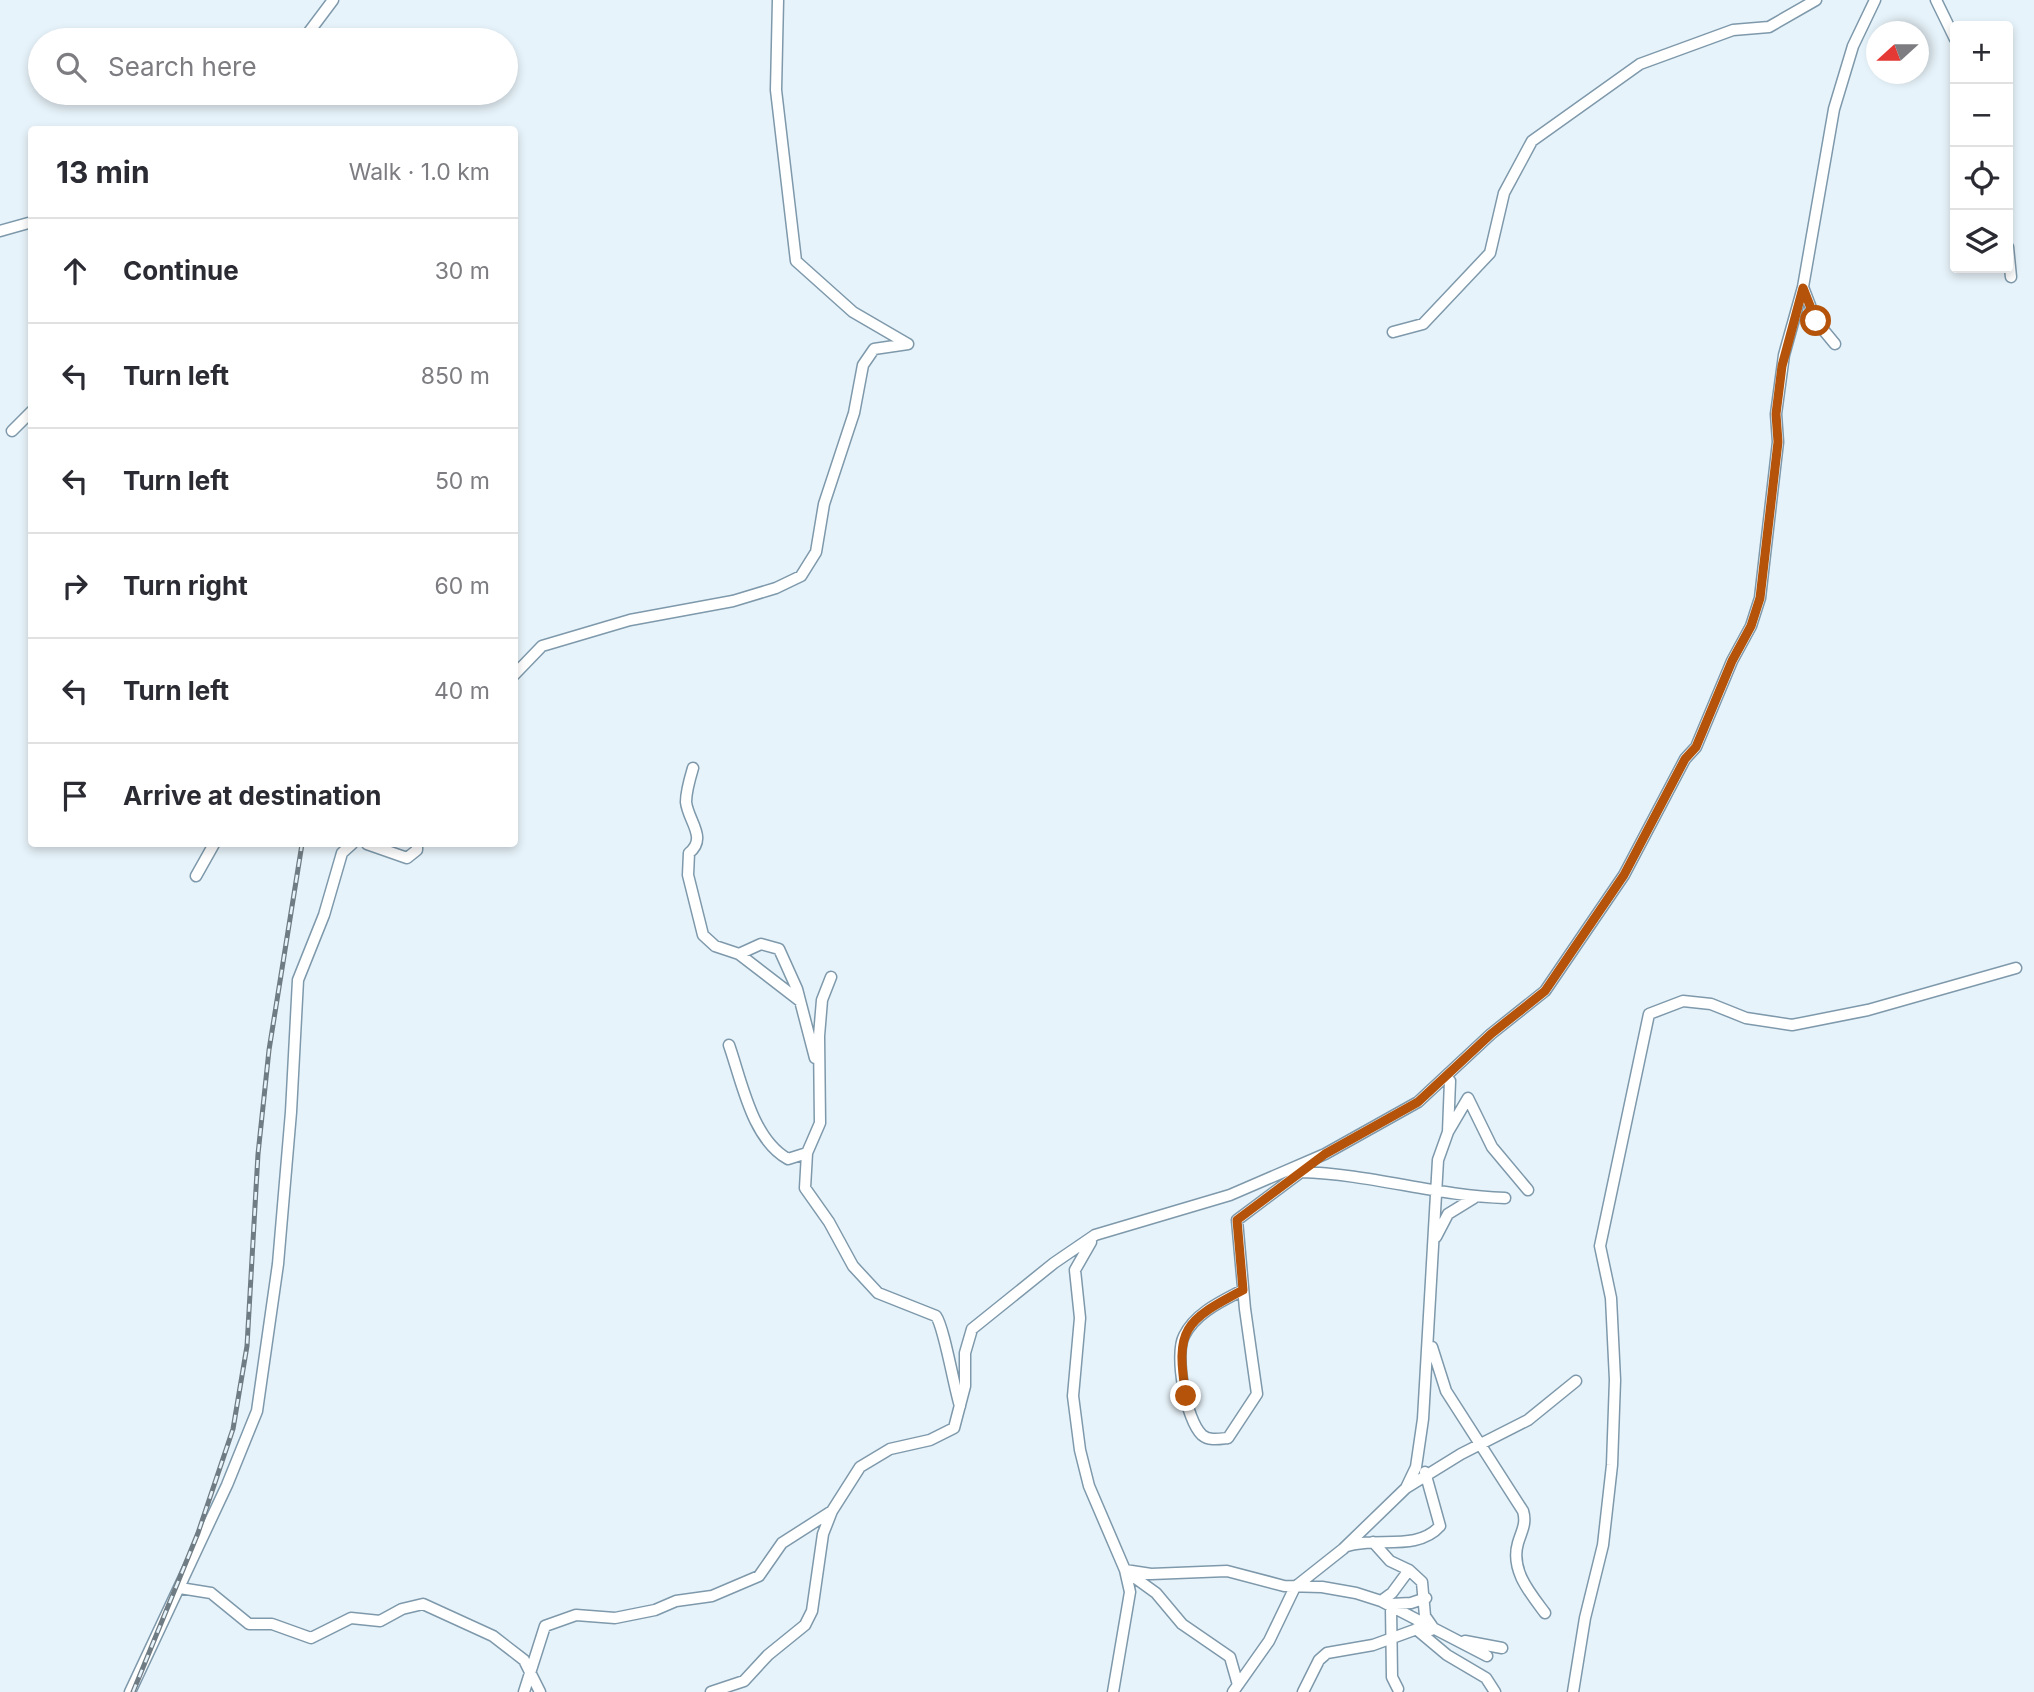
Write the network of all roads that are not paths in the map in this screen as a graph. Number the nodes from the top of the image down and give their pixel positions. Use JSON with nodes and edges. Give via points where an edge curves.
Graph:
{"nodes":[{"id":1,"x":333,"y":0,"type":"edge"},
{"id":2,"x":778,"y":0,"type":"edge"},
{"id":3,"x":1816,"y":0,"type":"edge"},
{"id":4,"x":1875,"y":0,"type":"edge"},
{"id":5,"x":1936,"y":0,"type":"edge"},
{"id":6,"x":312,"y":28,"type":"edge"},
{"id":7,"x":1950,"y":29,"type":"edge"},
{"id":8,"x":28,"y":223,"type":"edge"},
{"id":9,"x":0,"y":231,"type":"edge"},
{"id":10,"x":2011,"y":273,"type":"edge"},
{"id":11,"x":2011,"y":277,"type":"dead end"},
{"id":12,"x":1803,"y":288,"type":"junction"},
{"id":13,"x":1393,"y":332,"type":"dead end"},
{"id":14,"x":1835,"y":344,"type":"dead end"},
{"id":15,"x":28,"y":415,"type":"edge"},
{"id":16,"x":12,"y":431,"type":"dead end"},
{"id":17,"x":518,"y":671,"type":"edge"},
{"id":18,"x":693,"y":768,"type":"dead end"},
{"id":19,"x":212,"y":847,"type":"edge"},
{"id":20,"x":349,"y":847,"type":"edge"},
{"id":21,"x":376,"y":847,"type":"edge"},
{"id":22,"x":417,"y":847,"type":"edge"},
{"id":23,"x":196,"y":876,"type":"dead end"},
{"id":24,"x":739,"y":954,"type":"junction"},
{"id":25,"x":2017,"y":968,"type":"dead end"},
{"id":26,"x":831,"y":977,"type":"dead end"},
{"id":27,"x":800,"y":1002,"type":"junction"},
{"id":28,"x":729,"y":1045,"type":"dead end"},
{"id":29,"x":1450,"y":1081,"type":"dead end"},
{"id":30,"x":822,"y":1088,"type":"junction"},
{"id":31,"x":1448,"y":1132,"type":"junction"},
{"id":32,"x":807,"y":1153,"type":"junction"},
{"id":33,"x":1325,"y":1154,"type":"junction"},
{"id":34,"x":1301,"y":1172,"type":"junction"},
{"id":35,"x":1437,"y":1189,"type":"junction"},
{"id":36,"x":1528,"y":1190,"type":"dead end"},
{"id":37,"x":1474,"y":1198,"type":"junction"},
{"id":38,"x":1505,"y":1198,"type":"dead end"},
{"id":39,"x":1095,"y":1235,"type":"junction"},
{"id":40,"x":1433,"y":1243,"type":"junction"},
{"id":41,"x":1243,"y":1290,"type":"junction"},
{"id":42,"x":1430,"y":1331,"type":"junction"},
{"id":43,"x":1576,"y":1381,"type":"dead end"},
{"id":44,"x":961,"y":1410,"type":"junction"},
{"id":45,"x":1478,"y":1444,"type":"junction"},
{"id":46,"x":1420,"y":1452,"type":"junction"},
{"id":47,"x":1426,"y":1476,"type":"junction"},
{"id":48,"x":1406,"y":1488,"type":"junction"},
{"id":49,"x":832,"y":1511,"type":"junction"},
{"id":50,"x":1373,"y":1542,"type":"junction"},
{"id":51,"x":1346,"y":1546,"type":"junction"},
{"id":52,"x":1125,"y":1570,"type":"junction"},
{"id":53,"x":1409,"y":1570,"type":"junction"},
{"id":54,"x":1295,"y":1587,"type":"junction"},
{"id":55,"x":180,"y":1588,"type":"junction"},
{"id":56,"x":1426,"y":1598,"type":"junction"},
{"id":57,"x":1385,"y":1604,"type":"junction"},
{"id":58,"x":1545,"y":1613,"type":"dead end"},
{"id":59,"x":1417,"y":1629,"type":"junction"},
{"id":60,"x":1436,"y":1630,"type":"junction"},
{"id":61,"x":1392,"y":1636,"type":"junction"},
{"id":62,"x":1459,"y":1642,"type":"junction"},
{"id":63,"x":1502,"y":1648,"type":"dead end"},
{"id":64,"x":1487,"y":1656,"type":"dead end"},
{"id":65,"x":531,"y":1675,"type":"junction"},
{"id":66,"x":1236,"y":1689,"type":"edge"},
{"id":67,"x":1398,"y":1689,"type":"dead end"},
{"id":68,"x":131,"y":1692,"type":"edge"},
{"id":69,"x":524,"y":1692,"type":"edge"},
{"id":70,"x":540,"y":1692,"type":"edge"},
{"id":71,"x":710,"y":1692,"type":"edge"},
{"id":72,"x":1112,"y":1692,"type":"edge"},
{"id":73,"x":1303,"y":1692,"type":"edge"},
{"id":74,"x":1495,"y":1692,"type":"edge"},
{"id":75,"x":1573,"y":1692,"type":"edge"}],
"edges":[{"from":1,"to":6,"type":"street"},
{"from":2,"to":17,"type":"street","via":[[776,90],[796,261],[853,312],[908,344],[874,349],[863,365],[854,413],[824,504],[816,552],[801,576],[776,589],[733,601],[630,620],[542,646]]},
{"from":3,"to":13,"type":"street","via":[[1769,27],[1733,30],[1640,64],[1532,141],[1504,193],[1490,253],[1423,324]]},
{"from":4,"to":12,"type":"street","via":[[1853,46],[1833,109]]},
{"from":5,"to":7,"type":"street"},
{"from":8,"to":9,"type":"street"},
{"from":10,"to":11,"type":"street"},
{"from":12,"to":14,"type":"street","via":[[1816,321]]},
{"from":12,"to":33,"type":"street","via":[[1782,366],[1760,598],[1696,747],[1685,759],[1624,875],[1545,991],[1418,1102]]},
{"from":15,"to":16,"type":"street"},
{"from":18,"to":24,"type":"street","via":[[686,798],[699,834],[696,848],[689,853],[688,874],[703,935],[715,946]]},
{"from":19,"to":23,"type":"street"},
{"from":20,"to":55,"type":"street","via":[[342,853],[298,980],[278,1264],[257,1411]]},
{"from":21,"to":22,"type":"street","via":[[407,858]]},
{"from":24,"to":27,"type":"street"},
{"from":24,"to":27,"type":"street","via":[[761,944],[779,949]]},
{"from":25,"to":75,"type":"street","via":[[1868,1010],[1792,1025],[1745,1018],[1711,1004],[1682,1000],[1649,1014],[1600,1246],[1611,1298],[1615,1367],[1612,1465],[1604,1545],[1585,1618]]},
{"from":26,"to":30,"type":"street","via":[[822,1000],[819,1036]]},
{"from":27,"to":30,"type":"street"},
{"from":28,"to":32,"type":"street","via":[[772,1150],[788,1158]]},
{"from":29,"to":31,"type":"street"},
{"from":30,"to":32,"type":"street","via":[[820,1123]]},
{"from":31,"to":35,"type":"street","via":[[1438,1160]]},
{"from":31,"to":36,"type":"street","via":[[1468,1098],[1492,1147]]},
{"from":32,"to":44,"type":"street","via":[[805,1188],[853,1266],[878,1293],[936,1316],[941,1323]]},
{"from":33,"to":34,"type":"street"},
{"from":33,"to":39,"type":"street","via":[[1230,1195]]},
{"from":34,"to":35,"type":"street"},
{"from":34,"to":41,"type":"street","via":[[1237,1220]]},
{"from":35,"to":37,"type":"street"},
{"from":35,"to":40,"type":"street"},
{"from":37,"to":38,"type":"street"},
{"from":37,"to":40,"type":"street","via":[[1448,1214]]},
{"from":39,"to":44,"type":"street","via":[[972,1329],[965,1353]]},
{"from":39,"to":52,"type":"street","via":[[1075,1270],[1080,1318],[1073,1396],[1089,1486]]},
{"from":40,"to":42,"type":"street"},
{"from":41,"to":41,"type":"street","via":[[1257,1394],[1228,1438],[1214,1440],[1197,1428],[1179,1356],[1183,1337],[1197,1319]]},
{"from":42,"to":45,"type":"street","via":[[1440,1379]]},
{"from":42,"to":46,"type":"street"},
{"from":43,"to":45,"type":"street","via":[[1528,1420]]},
{"from":44,"to":49,"type":"street","via":[[954,1428],[930,1440],[890,1449],[860,1467]]},
{"from":45,"to":47,"type":"street"},
{"from":45,"to":58,"type":"street","via":[[1523,1511],[1518,1569],[1526,1589]]},
{"from":46,"to":47,"type":"street"},
{"from":46,"to":48,"type":"street"},
{"from":47,"to":48,"type":"street"},
{"from":47,"to":50,"type":"street","via":[[1440,1526],[1434,1534],[1416,1540]]},
{"from":48,"to":51,"type":"street"},
{"from":49,"to":65,"type":"street","via":[[782,1543],[759,1576],[712,1596],[615,1618],[576,1615],[545,1626]]},
{"from":49,"to":71,"type":"street","via":[[822,1534],[812,1611],[805,1625],[744,1681]]},
{"from":50,"to":51,"type":"street"},
{"from":50,"to":53,"type":"street","via":[[1390,1560]]},
{"from":51,"to":54,"type":"street"},
{"from":52,"to":54,"type":"street","via":[[1162,1574],[1227,1571]]},
{"from":52,"to":66,"type":"street","via":[[1156,1593],[1182,1623],[1230,1657]]},
{"from":52,"to":72,"type":"street","via":[[1130,1592]]},
{"from":53,"to":56,"type":"street","via":[[1422,1582]]},
{"from":53,"to":57,"type":"street"},
{"from":54,"to":57,"type":"street","via":[[1322,1587]]},
{"from":54,"to":66,"type":"street","via":[[1269,1641]]},
{"from":55,"to":65,"type":"street","via":[[211,1593],[249,1624],[272,1624],[311,1638],[351,1618],[380,1621],[401,1609],[424,1604],[494,1636],[524,1660]]},
{"from":55,"to":68,"type":"street"},
{"from":56,"to":57,"type":"street"},
{"from":56,"to":60,"type":"street","via":[[1425,1616]]},
{"from":57,"to":59,"type":"street"},
{"from":57,"to":60,"type":"street"},
{"from":57,"to":61,"type":"street"},
{"from":59,"to":60,"type":"street"},
{"from":59,"to":61,"type":"street"},
{"from":59,"to":74,"type":"street","via":[[1447,1655],[1486,1678]]},
{"from":60,"to":62,"type":"street"},
{"from":61,"to":67,"type":"street","via":[[1392,1676]]},
{"from":61,"to":73,"type":"street","via":[[1373,1645],[1327,1653]]},
{"from":62,"to":63,"type":"street"},
{"from":62,"to":64,"type":"street"},
{"from":65,"to":69,"type":"street"},
{"from":65,"to":70,"type":"street"}]}
